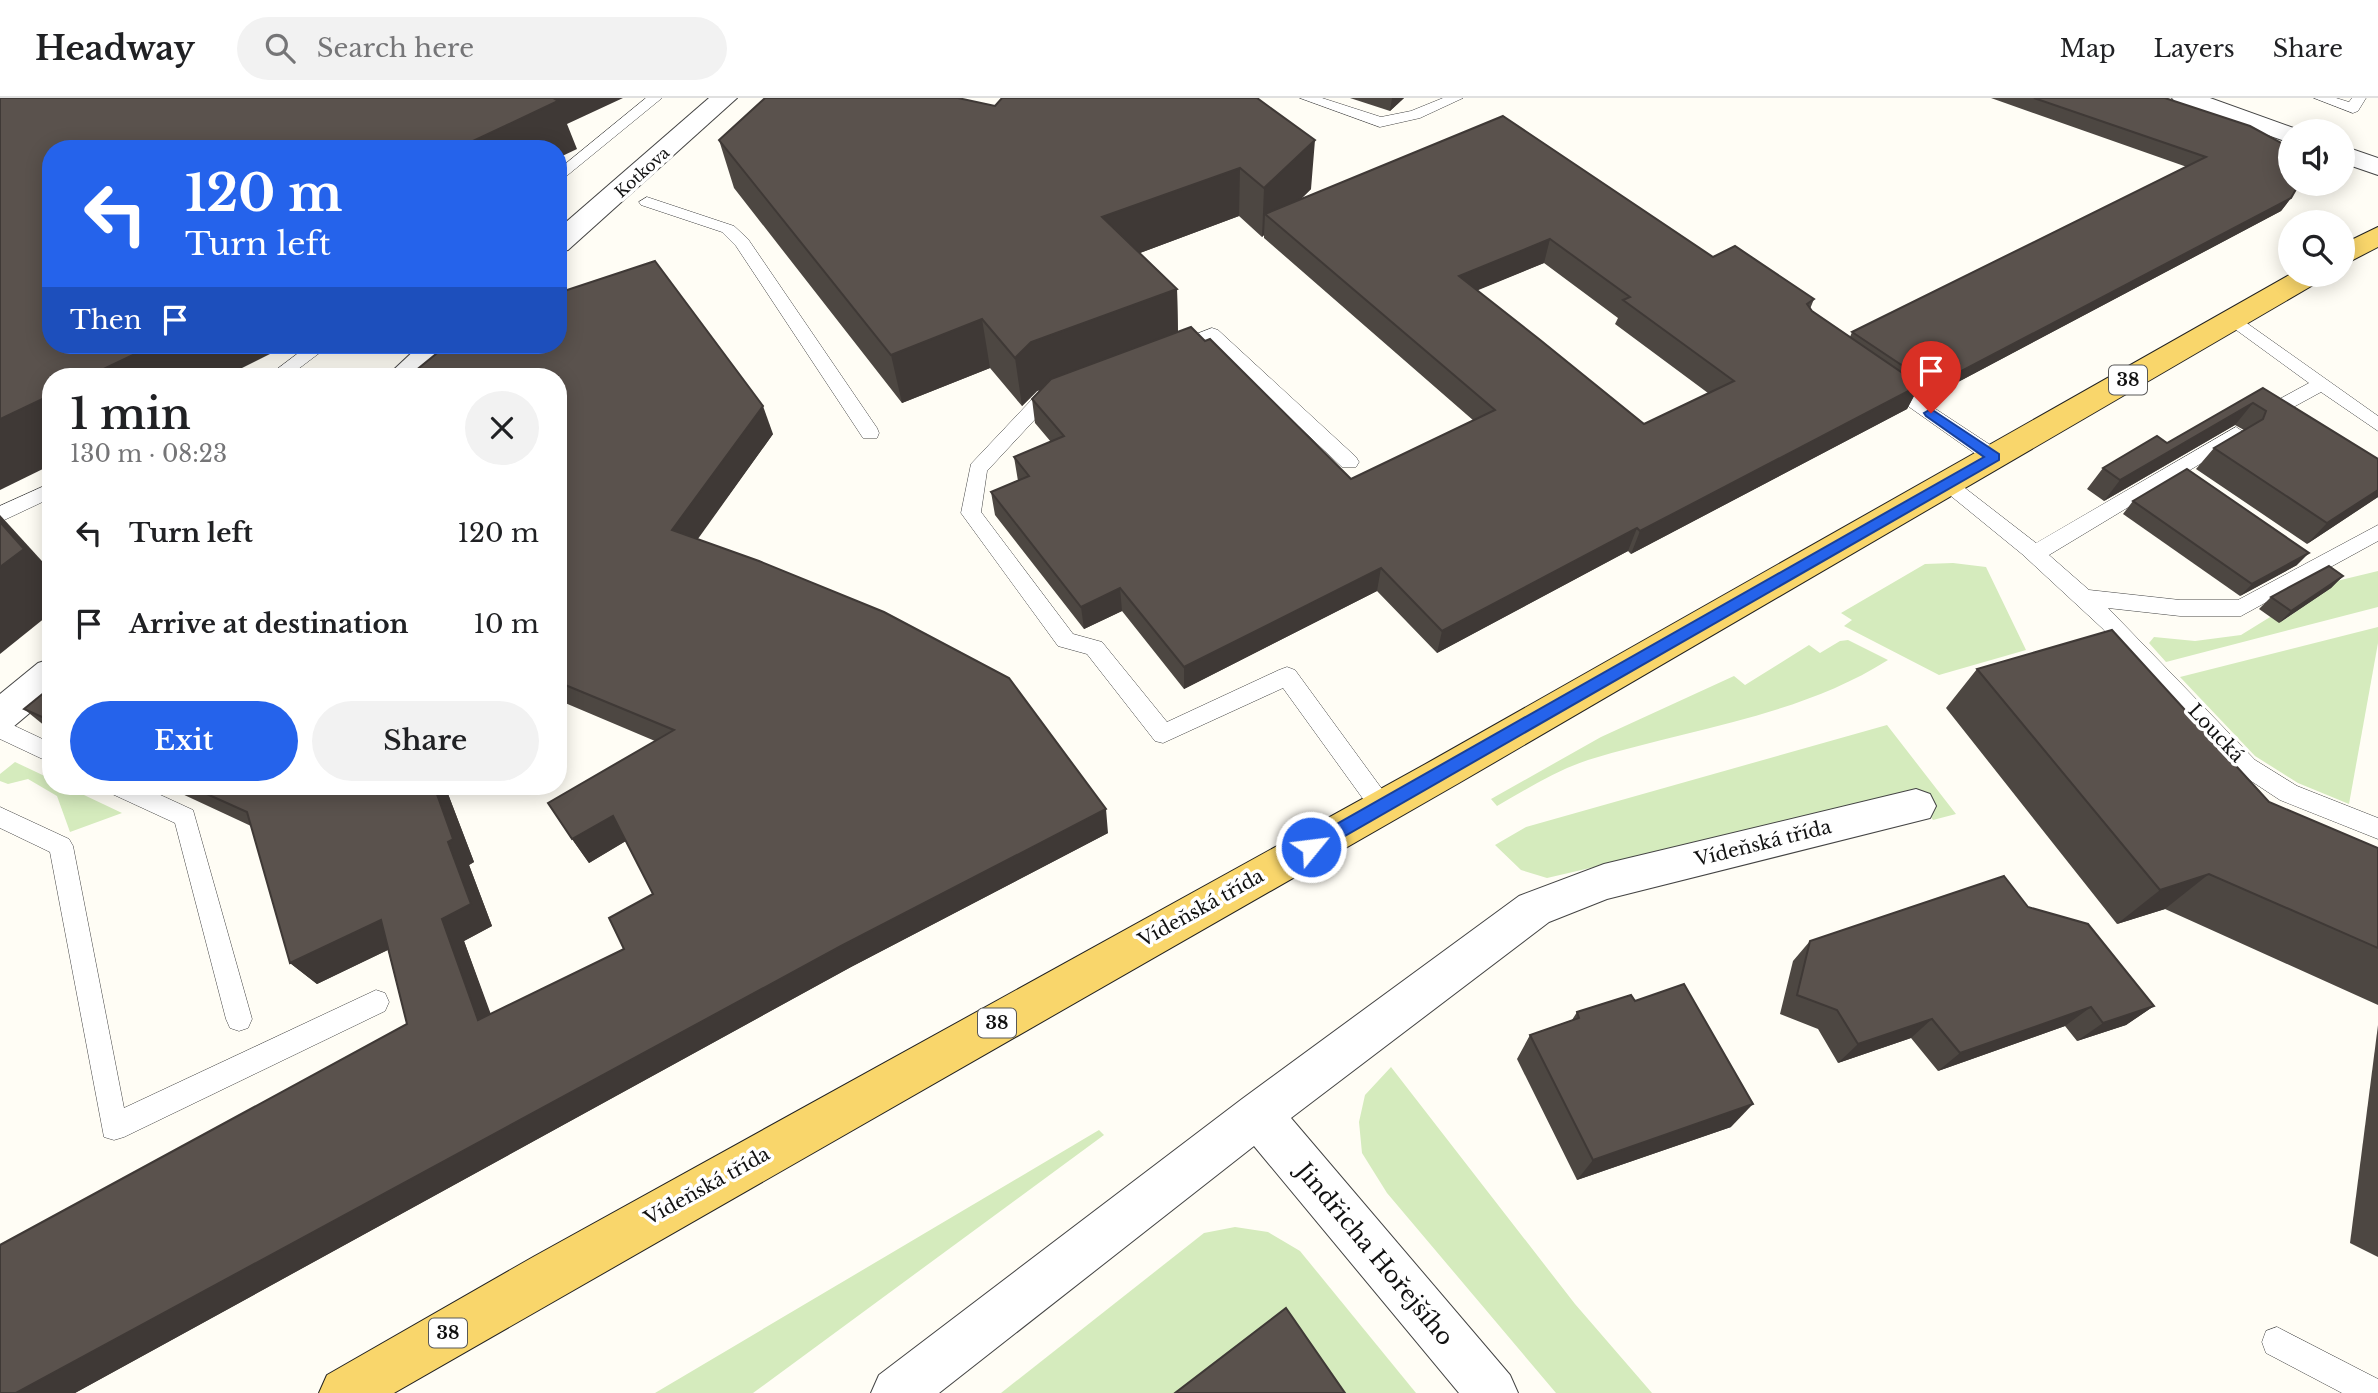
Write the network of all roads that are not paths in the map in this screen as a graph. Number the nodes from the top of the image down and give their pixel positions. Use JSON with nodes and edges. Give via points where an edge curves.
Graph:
{"nodes":[{"id":1,"x":655,"y":98,"type":"edge"},
{"id":2,"x":724,"y":98,"type":"edge"},
{"id":3,"x":1307,"y":98,"type":"edge"},
{"id":4,"x":1456,"y":98,"type":"edge"},
{"id":5,"x":2185,"y":98,"type":"edge"},
{"id":6,"x":2321,"y":98,"type":"edge"},
{"id":7,"x":2359,"y":98,"type":"edge"},
{"id":8,"x":2278,"y":130,"type":"edge"},
{"id":9,"x":2355,"y":158,"type":"edge"},
{"id":10,"x":2378,"y":167,"type":"edge"},
{"id":11,"x":567,"y":171,"type":"edge"},
{"id":12,"x":647,"y":202,"type":"dead end"},
{"id":13,"x":2378,"y":235,"type":"edge"},
{"id":14,"x":567,"y":236,"type":"edge"},
{"id":15,"x":2355,"y":249,"type":"edge"},
{"id":16,"x":2290,"y":287,"type":"edge"},
{"id":17,"x":2234,"y":320,"type":"junction"},
{"id":18,"x":308,"y":354,"type":"edge"},
{"id":19,"x":428,"y":354,"type":"edge"},
{"id":20,"x":1161,"y":354,"type":"edge"},
{"id":21,"x":288,"y":368,"type":"edge"},
{"id":22,"x":412,"y":368,"type":"edge"},
{"id":23,"x":1875,"y":375,"type":"edge"},
{"id":24,"x":2322,"y":383,"type":"junction"},
{"id":25,"x":1071,"y":388,"type":"edge"},
{"id":26,"x":2281,"y":406,"type":"edge"},
{"id":27,"x":2378,"y":425,"type":"edge"},
{"id":28,"x":870,"y":433,"type":"dead end"},
{"id":29,"x":2236,"y":433,"type":"edge"},
{"id":30,"x":1994,"y":457,"type":"junction"},
{"id":31,"x":1349,"y":462,"type":"dead end"},
{"id":32,"x":2178,"y":469,"type":"junction"},
{"id":33,"x":1945,"y":483,"type":"junction"},
{"id":34,"x":2200,"y":484,"type":"edge"},
{"id":35,"x":42,"y":495,"type":"edge"},
{"id":36,"x":0,"y":515,"type":"edge"},
{"id":37,"x":2378,"y":533,"type":"edge"},
{"id":38,"x":2296,"y":550,"type":"edge"},
{"id":39,"x":2034,"y":554,"type":"junction"},
{"id":40,"x":2318,"y":565,"type":"junction"},
{"id":41,"x":2083,"y":597,"type":"junction"},
{"id":42,"x":42,"y":681,"type":"edge"},
{"id":43,"x":0,"y":716,"type":"edge"},
{"id":44,"x":0,"y":729,"type":"edge"},
{"id":45,"x":42,"y":750,"type":"edge"},
{"id":46,"x":137,"y":795,"type":"edge"},
{"id":47,"x":1916,"y":806,"type":"dead end"},
{"id":48,"x":1382,"y":807,"type":"junction"},
{"id":49,"x":0,"y":817,"type":"edge"},
{"id":50,"x":2378,"y":829,"type":"edge"},
{"id":51,"x":376,"y":1002,"type":"dead end"},
{"id":52,"x":239,"y":1018,"type":"dead end"},
{"id":53,"x":1258,"y":1115,"type":"junction"},
{"id":54,"x":2277,"y":1342,"type":"dead end"},
{"id":55,"x":345,"y":1393,"type":"edge"},
{"id":56,"x":897,"y":1393,"type":"edge"},
{"id":57,"x":1492,"y":1393,"type":"edge"},
{"id":58,"x":2373,"y":1393,"type":"edge"}],
"edges":[{"from":1,"to":11,"type":"lane"},
{"from":2,"to":14,"type":"street","name":"Kotkova"},
{"from":3,"to":4,"type":"lane","via":[[1380,122],[1415,115]]},
{"from":5,"to":8,"type":"street"},
{"from":6,"to":7,"type":"lane","via":[[2353,108]]},
{"from":9,"to":10,"type":"street"},
{"from":12,"to":28,"type":"lane","via":[[728,229],[742,243]]},
{"from":13,"to":15,"type":"main road"},
{"from":16,"to":17,"type":"main road","name":"Vídeňská třída","number":"38"},
{"from":17,"to":24,"type":"lane"},
{"from":17,"to":30,"type":"main road","name":"Vídeňská třída","number":"38"},
{"from":18,"to":21,"type":"lane"},
{"from":19,"to":22,"type":"street"},
{"from":20,"to":31,"type":"lane","via":[[1212,334]]},
{"from":23,"to":30,"type":"lane"},
{"from":24,"to":26,"type":"lane"},
{"from":24,"to":27,"type":"lane"},
{"from":25,"to":48,"type":"lane","via":[[1045,397],[978,469],[971,513],[979,524],[1066,640],[1094,648],[1163,734],[1287,676]]},
{"from":29,"to":32,"type":"lane"},
{"from":30,"to":33,"type":"main road","name":"Vídeňská třída","number":"38"},
{"from":32,"to":34,"type":"lane"},
{"from":32,"to":39,"type":"lane"},
{"from":33,"to":39,"type":"lane","name":"Loucká"},
{"from":33,"to":48,"type":"main road","name":"Vídeňská třída","number":"38"},
{"from":35,"to":36,"type":"lane"},
{"from":37,"to":40,"type":"lane"},
{"from":38,"to":40,"type":"lane"},
{"from":39,"to":41,"type":"lane","name":"Loucká"},
{"from":40,"to":41,"type":"lane","via":[[2241,608],[2180,608]]},
{"from":41,"to":50,"type":"lane","name":"Loucká","via":[[2260,776]]},
{"from":42,"to":43,"type":"street"},
{"from":44,"to":45,"type":"lane"},
{"from":46,"to":52,"type":"lane","via":[[185,817]]},
{"from":47,"to":53,"type":"street","name":"Vídeňská třída","via":[[1604,882],[1534,909]]},
{"from":48,"to":55,"type":"main road","name":"Vídeňská třída","number":"38"},
{"from":49,"to":51,"type":"lane","via":[[61,846],[114,1127]]},
{"from":53,"to":56,"type":"street","name":"Vídeňská třída"},
{"from":53,"to":57,"type":"street","name":"Jindřicha Hořejšího"},
{"from":54,"to":58,"type":"lane"}]}
